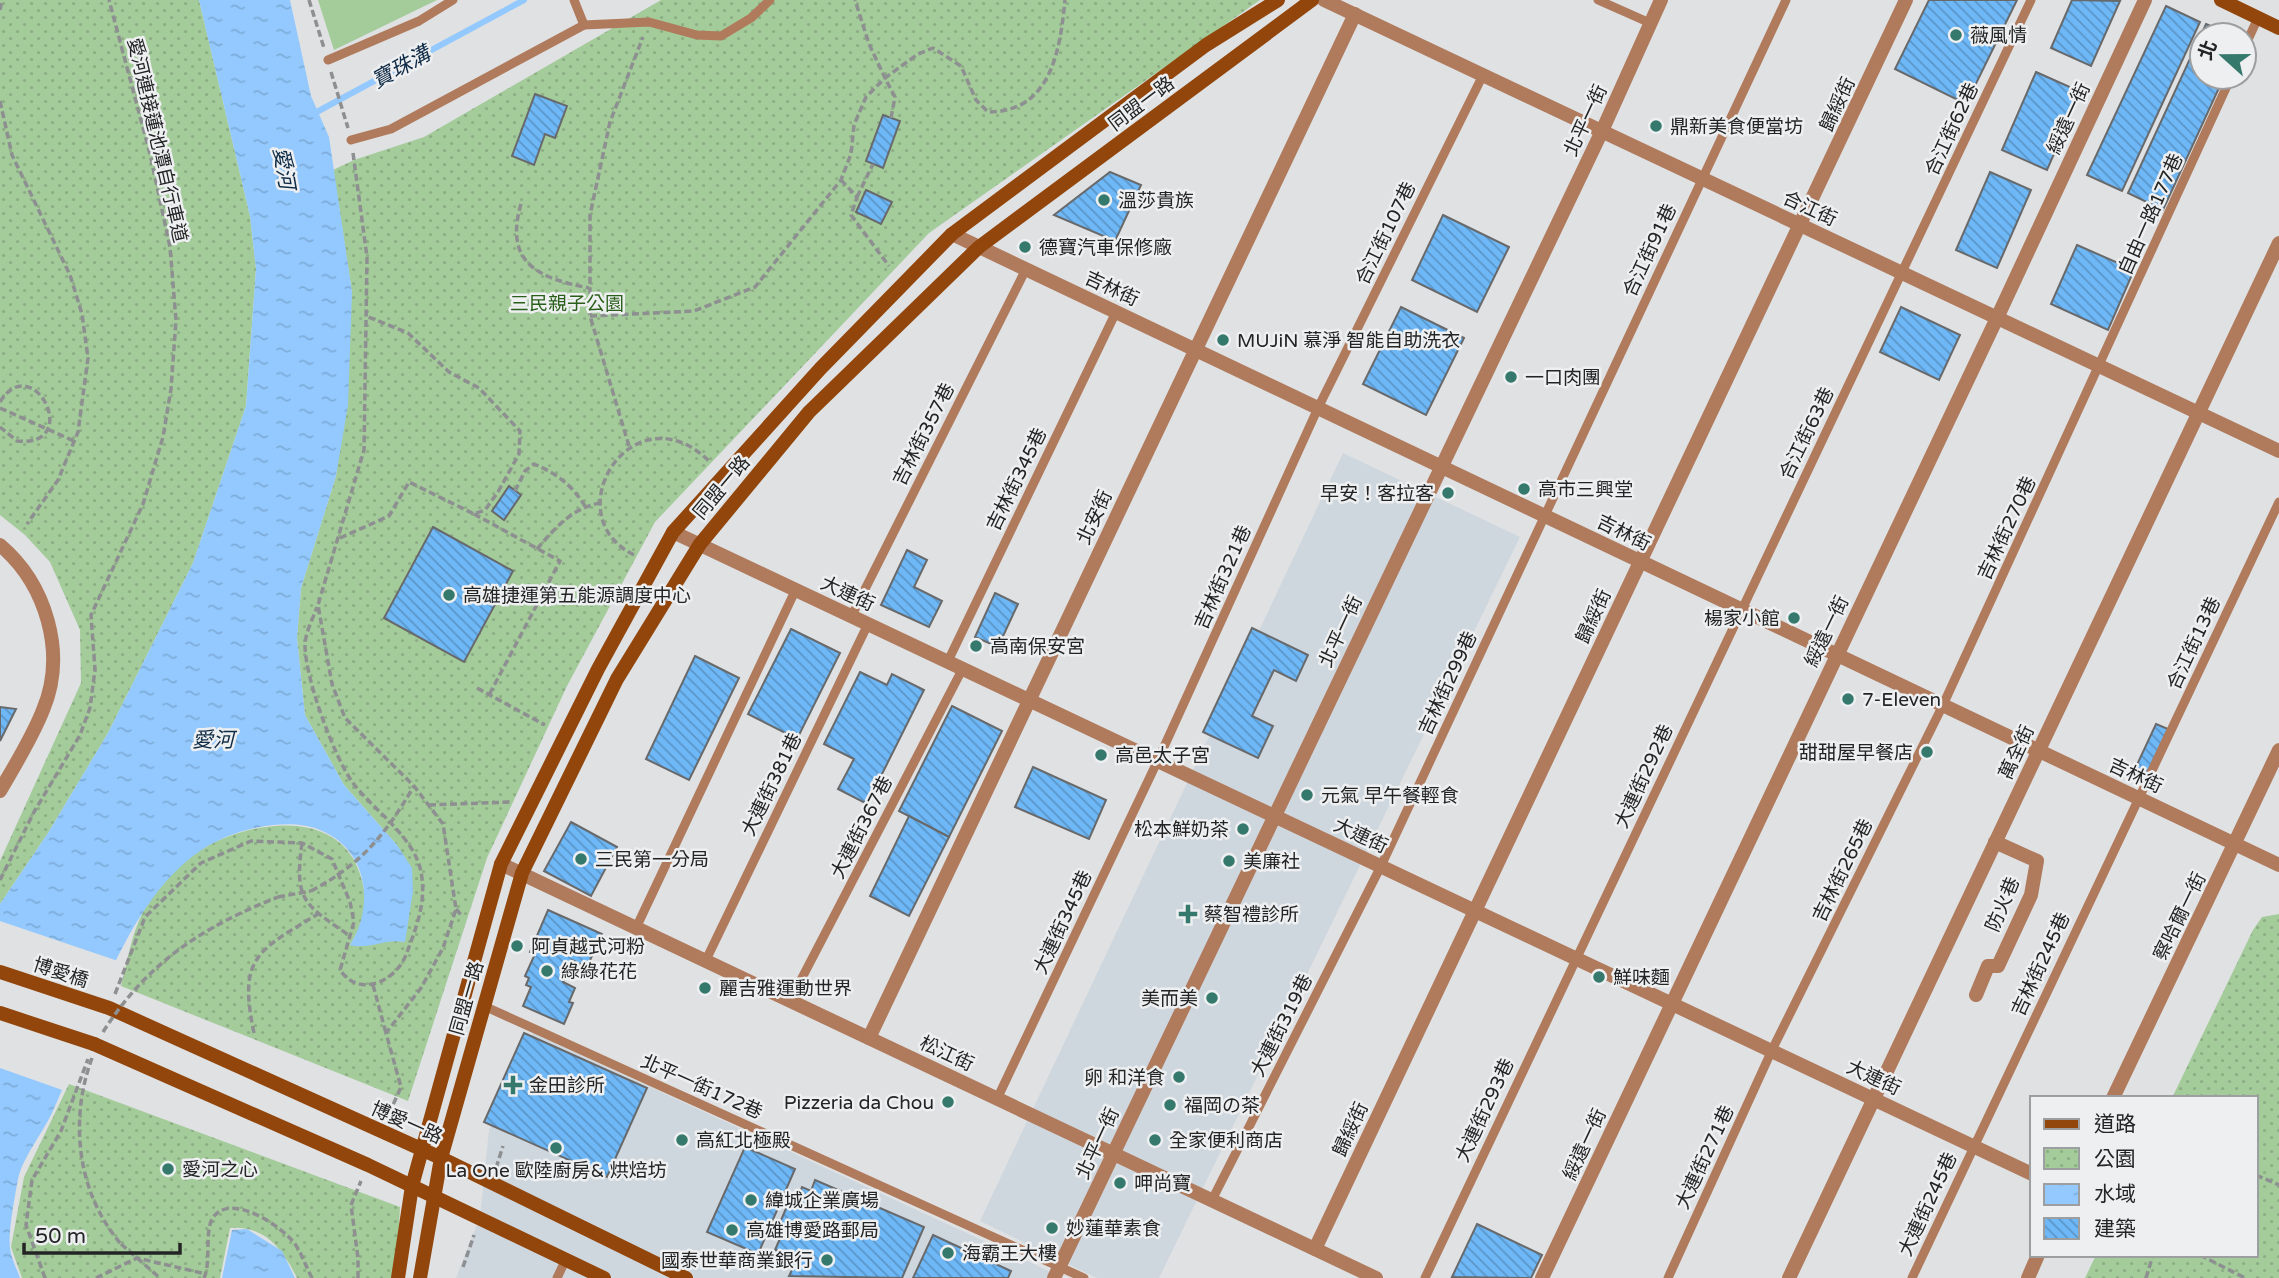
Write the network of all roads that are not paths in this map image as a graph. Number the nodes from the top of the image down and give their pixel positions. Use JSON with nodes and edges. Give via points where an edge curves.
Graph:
{"nodes":[{"id":1,"x":453,"y":0,"type":"edge"},
{"id":2,"x":574,"y":0,"type":"edge"},
{"id":3,"x":770,"y":0,"type":"edge"},
{"id":4,"x":1278,"y":0,"type":"edge"},
{"id":5,"x":1312,"y":0,"type":"edge"},
{"id":6,"x":1324,"y":0,"type":"edge"},
{"id":7,"x":1598,"y":0,"type":"edge"},
{"id":8,"x":1661,"y":0,"type":"edge"},
{"id":9,"x":1786,"y":0,"type":"edge"},
{"id":10,"x":1906,"y":0,"type":"edge"},
{"id":11,"x":2031,"y":0,"type":"edge"},
{"id":12,"x":2145,"y":0,"type":"edge"},
{"id":13,"x":2221,"y":0,"type":"edge"},
{"id":14,"x":1355,"y":14,"type":"junction"},
{"id":15,"x":2258,"y":18,"type":"junction"},
{"id":16,"x":2257,"y":21,"type":"edge"},
{"id":17,"x":1650,"y":23,"type":"junction"},
{"id":18,"x":584,"y":25,"type":"junction"},
{"id":19,"x":2279,"y":28,"type":"edge"},
{"id":20,"x":328,"y":60,"type":"road end"},
{"id":21,"x":1483,"y":75,"type":"junction"},
{"id":22,"x":2225,"y":91,"type":"edge"},
{"id":23,"x":1602,"y":131,"type":"junction"},
{"id":24,"x":351,"y":140,"type":"road end"},
{"id":25,"x":1702,"y":178,"type":"junction"},
{"id":26,"x":1802,"y":225,"type":"junction"},
{"id":27,"x":952,"y":234,"type":"junction"},
{"id":28,"x":2279,"y":243,"type":"edge"},
{"id":29,"x":979,"y":247,"type":"junction"},
{"id":30,"x":1026,"y":269,"type":"junction"},
{"id":31,"x":1903,"y":273,"type":"junction"},
{"id":32,"x":1116,"y":312,"type":"junction"},
{"id":33,"x":1997,"y":318,"type":"junction"},
{"id":34,"x":1194,"y":349,"type":"junction"},
{"id":35,"x":2100,"y":366,"type":"junction"},
{"id":36,"x":1318,"y":408,"type":"junction"},
{"id":37,"x":2200,"y":414,"type":"junction"},
{"id":38,"x":2279,"y":451,"type":"edge"},
{"id":39,"x":1440,"y":466,"type":"junction"},
{"id":40,"x":2279,"y":502,"type":"edge"},
{"id":41,"x":1544,"y":515,"type":"junction"},
{"id":42,"x":673,"y":531,"type":"junction"},
{"id":43,"x":700,"y":544,"type":"junction"},
{"id":44,"x":0,"y":545,"type":"edge"},
{"id":45,"x":1640,"y":561,"type":"junction"},
{"id":46,"x":796,"y":589,"type":"junction"},
{"id":47,"x":1741,"y":609,"type":"junction"},
{"id":48,"x":852,"y":615,"type":"junction"},
{"id":49,"x":868,"y":624,"type":"junction"},
{"id":50,"x":1836,"y":654,"type":"junction"},
{"id":51,"x":948,"y":661,"type":"junction"},
{"id":52,"x":963,"y":668,"type":"junction"},
{"id":53,"x":1029,"y":699,"type":"junction"},
{"id":54,"x":1943,"y":705,"type":"junction"},
{"id":55,"x":2038,"y":750,"type":"junction"},
{"id":56,"x":2279,"y":750,"type":"edge"},
{"id":57,"x":1158,"y":760,"type":"junction"},
{"id":58,"x":0,"y":791,"type":"edge"},
{"id":59,"x":2139,"y":798,"type":"junction"},
{"id":60,"x":1274,"y":815,"type":"junction"},
{"id":61,"x":1995,"y":842,"type":"junction"},
{"id":62,"x":2234,"y":844,"type":"junction"},
{"id":63,"x":501,"y":864,"type":"junction"},
{"id":64,"x":2279,"y":865,"type":"edge"},
{"id":65,"x":1381,"y":866,"type":"junction"},
{"id":66,"x":522,"y":873,"type":"junction"},
{"id":67,"x":1475,"y":910,"type":"junction"},
{"id":68,"x":636,"y":928,"type":"junction"},
{"id":69,"x":1576,"y":958,"type":"junction"},
{"id":70,"x":706,"y":960,"type":"junction"},
{"id":71,"x":0,"y":972,"type":"edge"},
{"id":72,"x":1976,"y":995,"type":"dead end"},
{"id":73,"x":790,"y":1001,"type":"junction"},
{"id":74,"x":1671,"y":1003,"type":"junction"},
{"id":75,"x":484,"y":1006,"type":"junction"},
{"id":76,"x":109,"y":1008,"type":"joint"},
{"id":77,"x":0,"y":1013,"type":"edge"},
{"id":78,"x":869,"y":1038,"type":"junction"},
{"id":79,"x":1772,"y":1051,"type":"junction"},
{"id":80,"x":2114,"y":1096,"type":"edge"},
{"id":81,"x":1874,"y":1098,"type":"junction"},
{"id":82,"x":997,"y":1099,"type":"junction"},
{"id":83,"x":1973,"y":1146,"type":"junction"},
{"id":84,"x":421,"y":1150,"type":"junction"},
{"id":85,"x":1113,"y":1154,"type":"junction"},
{"id":86,"x":441,"y":1158,"type":"junction"},
{"id":87,"x":2030,"y":1173,"type":"edge"},
{"id":88,"x":412,"y":1186,"type":"junction"},
{"id":89,"x":433,"y":1195,"type":"junction"},
{"id":90,"x":1212,"y":1200,"type":"junction"},
{"id":91,"x":1315,"y":1249,"type":"junction"},
{"id":92,"x":2037,"y":1257,"type":"edge"},
{"id":93,"x":566,"y":1259,"type":"junction"},
{"id":94,"x":1057,"y":1272,"type":"edge"},
{"id":95,"x":398,"y":1278,"type":"edge"},
{"id":96,"x":420,"y":1278,"type":"edge"},
{"id":97,"x":557,"y":1278,"type":"edge"},
{"id":98,"x":604,"y":1278,"type":"edge"},
{"id":99,"x":686,"y":1278,"type":"edge"},
{"id":100,"x":1084,"y":1278,"type":"edge"},
{"id":101,"x":1376,"y":1278,"type":"edge"},
{"id":102,"x":1425,"y":1278,"type":"edge"},
{"id":103,"x":1542,"y":1278,"type":"edge"},
{"id":104,"x":1668,"y":1278,"type":"edge"},
{"id":105,"x":1789,"y":1278,"type":"edge"},
{"id":106,"x":1912,"y":1278,"type":"edge"},
{"id":107,"x":2028,"y":1278,"type":"edge"}],
"edges":[{"from":1,"to":20,"type":"lane","via":[[419,22]]},
{"from":2,"to":18,"type":"lane"},
{"from":3,"to":18,"type":"lane","via":[[721,36],[697,35],[649,22]]},
{"from":4,"to":27,"type":"street","name":"同盟一路","via":[[1195,53]]},
{"from":5,"to":29,"type":"street","name":"同盟一路"},
{"from":6,"to":14,"type":"street","name":"合江街"},
{"from":7,"to":17,"type":"lane"},
{"from":8,"to":17,"type":"street","name":"北平一街"},
{"from":9,"to":25,"type":"lane","name":"合江街91巷"},
{"from":10,"to":26,"type":"street","name":"歸綏街"},
{"from":11,"to":31,"type":"lane","name":"合江街62巷"},
{"from":12,"to":33,"type":"street","name":"綏遠一街"},
{"from":13,"to":15,"type":"street"},
{"from":14,"to":21,"type":"street","name":"合江街"},
{"from":14,"to":34,"type":"street","name":"北安街"},
{"from":15,"to":16,"type":"lane"},
{"from":15,"to":19,"type":"street"},
{"from":17,"to":23,"type":"street","name":"北平一街"},
{"from":18,"to":24,"type":"lane","via":[[391,129]]},
{"from":21,"to":23,"type":"street","name":"合江街"},
{"from":21,"to":36,"type":"lane","name":"合江街107巷"},
{"from":22,"to":35,"type":"lane","name":"自由一路177巷"},
{"from":23,"to":25,"type":"street","name":"合江街"},
{"from":23,"to":39,"type":"street","name":"北平一街"},
{"from":25,"to":26,"type":"street","name":"合江街"},
{"from":25,"to":41,"type":"lane","name":"合江街91巷"},
{"from":26,"to":31,"type":"street","name":"合江街"},
{"from":26,"to":45,"type":"street","name":"歸綏街"},
{"from":27,"to":29,"type":"street","name":"吉林街"},
{"from":27,"to":42,"type":"street","name":"同盟一路","via":[[820,369]]},
{"from":28,"to":37,"type":"street","name":"萬全街"},
{"from":29,"to":30,"type":"street","name":"吉林街"},
{"from":29,"to":43,"type":"street","name":"同盟一路","via":[[809,412]]},
{"from":30,"to":32,"type":"street","name":"吉林街"},
{"from":30,"to":48,"type":"lane","name":"吉林街357巷"},
{"from":31,"to":33,"type":"street","name":"合江街"},
{"from":31,"to":47,"type":"lane","name":"合江街63巷"},
{"from":32,"to":34,"type":"street","name":"吉林街"},
{"from":32,"to":51,"type":"lane","name":"吉林街345巷"},
{"from":33,"to":35,"type":"street","name":"合江街"},
{"from":33,"to":50,"type":"street","name":"綏遠一街"},
{"from":34,"to":36,"type":"street","name":"吉林街"},
{"from":34,"to":53,"type":"street","name":"北安街"},
{"from":35,"to":37,"type":"street","name":"合江街"},
{"from":35,"to":54,"type":"lane","name":"吉林街270巷"},
{"from":36,"to":39,"type":"street","name":"吉林街"},
{"from":36,"to":57,"type":"lane","name":"吉林街321巷"},
{"from":37,"to":38,"type":"street","name":"合江街"},
{"from":37,"to":55,"type":"street","name":"萬全街"},
{"from":39,"to":41,"type":"street","name":"吉林街"},
{"from":39,"to":60,"type":"street","name":"北平一街"},
{"from":40,"to":59,"type":"lane","name":"合江街13巷"},
{"from":41,"to":45,"type":"street","name":"吉林街"},
{"from":41,"to":65,"type":"lane","name":"吉林街299巷"},
{"from":42,"to":43,"type":"street","name":"大連街"},
{"from":42,"to":63,"type":"street","name":"同盟一路","via":[[598,668]]},
{"from":43,"to":46,"type":"street","name":"大連街"},
{"from":43,"to":66,"type":"street","name":"同盟一路","via":[[617,679]]},
{"from":44,"to":58,"type":"street","via":[[18,560],[36,589],[50,623],[53,650],[44,709]]},
{"from":45,"to":47,"type":"street","name":"吉林街"},
{"from":45,"to":67,"type":"street","name":"歸綏街"},
{"from":46,"to":48,"type":"street","name":"大連街"},
{"from":46,"to":68,"type":"lane"},
{"from":47,"to":50,"type":"street","name":"吉林街"},
{"from":47,"to":69,"type":"lane","name":"大連街292巷"},
{"from":48,"to":49,"type":"street","name":"大連街"},
{"from":49,"to":51,"type":"street","name":"大連街"},
{"from":49,"to":70,"type":"lane","name":"大連街381巷"},
{"from":50,"to":54,"type":"street","name":"吉林街"},
{"from":50,"to":74,"type":"street","name":"綏遠一街"},
{"from":51,"to":52,"type":"street","name":"大連街"},
{"from":52,"to":53,"type":"street","name":"大連街"},
{"from":52,"to":73,"type":"lane","name":"大連街367巷"},
{"from":53,"to":57,"type":"street","name":"大連街"},
{"from":53,"to":78,"type":"street","name":"北安街"},
{"from":54,"to":55,"type":"street","name":"吉林街"},
{"from":54,"to":79,"type":"lane","name":"吉林街265巷"},
{"from":55,"to":59,"type":"street","name":"吉林街"},
{"from":55,"to":61,"type":"street","name":"萬全街"},
{"from":56,"to":62,"type":"street","name":"察哈爾一街"},
{"from":57,"to":60,"type":"street","name":"大連街"},
{"from":57,"to":82,"type":"lane","name":"大連街345巷"},
{"from":59,"to":62,"type":"street","name":"吉林街"},
{"from":59,"to":83,"type":"lane","name":"吉林街245巷"},
{"from":60,"to":65,"type":"street","name":"大連街"},
{"from":60,"to":85,"type":"street","name":"北平一街"},
{"from":61,"to":72,"type":"street","name":"防火巷","via":[[2037,861],[2031,895],[1998,966],[1988,966]]},
{"from":61,"to":81,"type":"street","name":"萬全街"},
{"from":62,"to":64,"type":"street","name":"吉林街"},
{"from":62,"to":80,"type":"street","name":"察哈爾一街"},
{"from":63,"to":66,"type":"street","name":"松江街"},
{"from":63,"to":84,"type":"street","name":"同盟一路"},
{"from":65,"to":67,"type":"street","name":"大連街"},
{"from":65,"to":90,"type":"lane","name":"大連街319巷"},
{"from":66,"to":68,"type":"street","name":"松江街"},
{"from":66,"to":75,"type":"street","name":"同盟一路"},
{"from":67,"to":69,"type":"street","name":"大連街"},
{"from":67,"to":91,"type":"street","name":"歸綏街"},
{"from":68,"to":70,"type":"street","name":"松江街"},
{"from":69,"to":74,"type":"street","name":"大連街"},
{"from":69,"to":102,"type":"lane","name":"大連街293巷"},
{"from":70,"to":73,"type":"street","name":"松江街"},
{"from":71,"to":76,"type":"street","name":"博愛橋"},
{"from":73,"to":78,"type":"street","name":"松江街"},
{"from":74,"to":79,"type":"street","name":"大連街"},
{"from":74,"to":103,"type":"street","name":"綏遠一街"},
{"from":75,"to":86,"type":"street","name":"同盟一路"},
{"from":75,"to":94,"type":"lane","name":"北平一街172巷"},
{"from":76,"to":84,"type":"street","name":"博愛一路"},
{"from":77,"to":88,"type":"street","bridge":true,"via":[[96,1046]]},
{"from":78,"to":82,"type":"street","name":"松江街"},
{"from":79,"to":81,"type":"street","name":"大連街"},
{"from":79,"to":104,"type":"lane","name":"大連街271巷"},
{"from":81,"to":83,"type":"street","name":"大連街"},
{"from":81,"to":105,"type":"street","name":"萬全街"},
{"from":82,"to":85,"type":"street","name":"松江街"},
{"from":83,"to":87,"type":"street","name":"大連街"},
{"from":83,"to":106,"type":"lane","name":"大連街245巷"},
{"from":84,"to":86,"type":"street","name":"博愛一路"},
{"from":84,"to":88,"type":"street","name":"同盟一路"},
{"from":85,"to":90,"type":"street","name":"松江街"},
{"from":85,"to":94,"type":"street","name":"北平一街"},
{"from":86,"to":89,"type":"street","name":"同盟一路"},
{"from":86,"to":99,"type":"street","name":"博愛一路"},
{"from":88,"to":89,"type":"street"},
{"from":88,"to":95,"type":"street","name":"同盟一路"},
{"from":89,"to":93,"type":"street"},
{"from":89,"to":96,"type":"street","name":"同盟一路"},
{"from":90,"to":91,"type":"street","name":"松江街"},
{"from":91,"to":101,"type":"street","name":"松江街"},
{"from":92,"to":107,"type":"street"},
{"from":93,"to":97,"type":"lane"},
{"from":93,"to":98,"type":"street"},
{"from":94,"to":100,"type":"lane","name":"北平一街172巷"}]}
